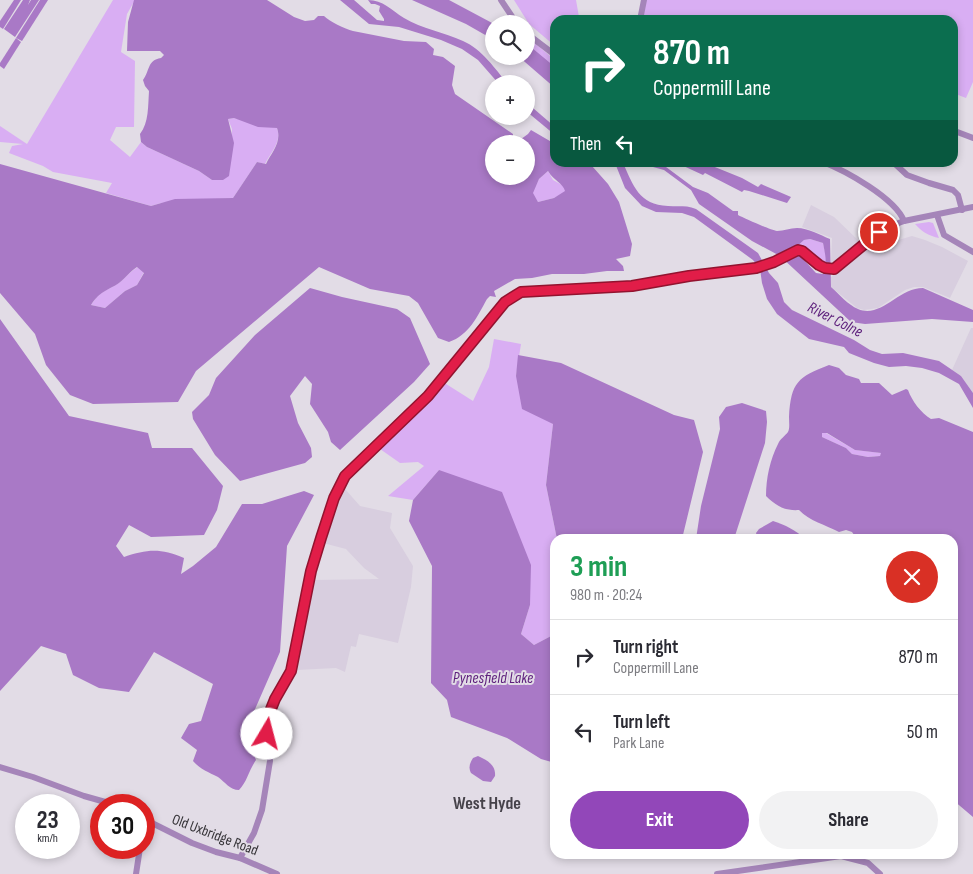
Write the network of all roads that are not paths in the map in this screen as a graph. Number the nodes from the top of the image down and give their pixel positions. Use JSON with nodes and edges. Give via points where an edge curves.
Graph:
{"nodes":[{"id":1,"x":502,"y":0,"type":"edge"},
{"id":2,"x":644,"y":0,"type":"edge"},
{"id":3,"x":511,"y":15,"type":"edge"},
{"id":4,"x":641,"y":15,"type":"edge"},
{"id":5,"x":535,"y":40,"type":"edge"},
{"id":6,"x":550,"y":51,"type":"edge"},
{"id":7,"x":958,"y":132,"type":"edge"},
{"id":8,"x":973,"y":138,"type":"edge"},
{"id":9,"x":833,"y":167,"type":"edge"},
{"id":10,"x":898,"y":167,"type":"edge"},
{"id":11,"x":973,"y":207,"type":"edge"},
{"id":12,"x":962,"y":210,"type":"junction"},
{"id":13,"x":937,"y":215,"type":"junction"},
{"id":14,"x":904,"y":221,"type":"junction"},
{"id":15,"x":973,"y":252,"type":"edge"},
{"id":16,"x":0,"y":767,"type":"edge"},
{"id":17,"x":90,"y":798,"type":"edge"},
{"id":18,"x":155,"y":825,"type":"edge"},
{"id":19,"x":240,"y":858,"type":"junction"},
{"id":20,"x":138,"y":859,"type":"edge"},
{"id":21,"x":814,"y":859,"type":"edge"},
{"id":22,"x":853,"y":859,"type":"edge"},
{"id":23,"x":136,"y":874,"type":"edge"},
{"id":24,"x":277,"y":874,"type":"edge"},
{"id":25,"x":717,"y":874,"type":"edge"},
{"id":26,"x":880,"y":874,"type":"edge"}],
"edges":[{"from":1,"to":3,"type":"street"},
{"from":2,"to":4,"type":"street"},
{"from":5,"to":6,"type":"street"},
{"from":7,"to":8,"type":"street"},
{"from":9,"to":14,"type":"street","via":[[874,190],[899,211]]},
{"from":10,"to":12,"type":"street","via":[[907,175],[953,190],[958,195]]},
{"from":11,"to":12,"type":"street"},
{"from":12,"to":13,"type":"street"},
{"from":13,"to":14,"type":"street"},
{"from":13,"to":15,"type":"street","via":[[944,235]]},
{"from":14,"to":19,"type":"street","via":[[888,226],[843,263],[828,268],[798,250],[757,268],[632,286],[521,292],[505,302],[428,396],[345,476],[334,498],[314,562],[291,671],[275,699],[267,722],[270,761],[265,796],[254,833]]},
{"from":16,"to":17,"type":"street"},
{"from":18,"to":19,"type":"street","name":"Old Uxbridge Road","via":[[192,843]]},
{"from":19,"to":24,"type":"street","name":"Old Uxbridge Road"},
{"from":20,"to":23,"type":"street"},
{"from":21,"to":25,"type":"street"},
{"from":22,"to":26,"type":"street","via":[[868,863]]}]}
